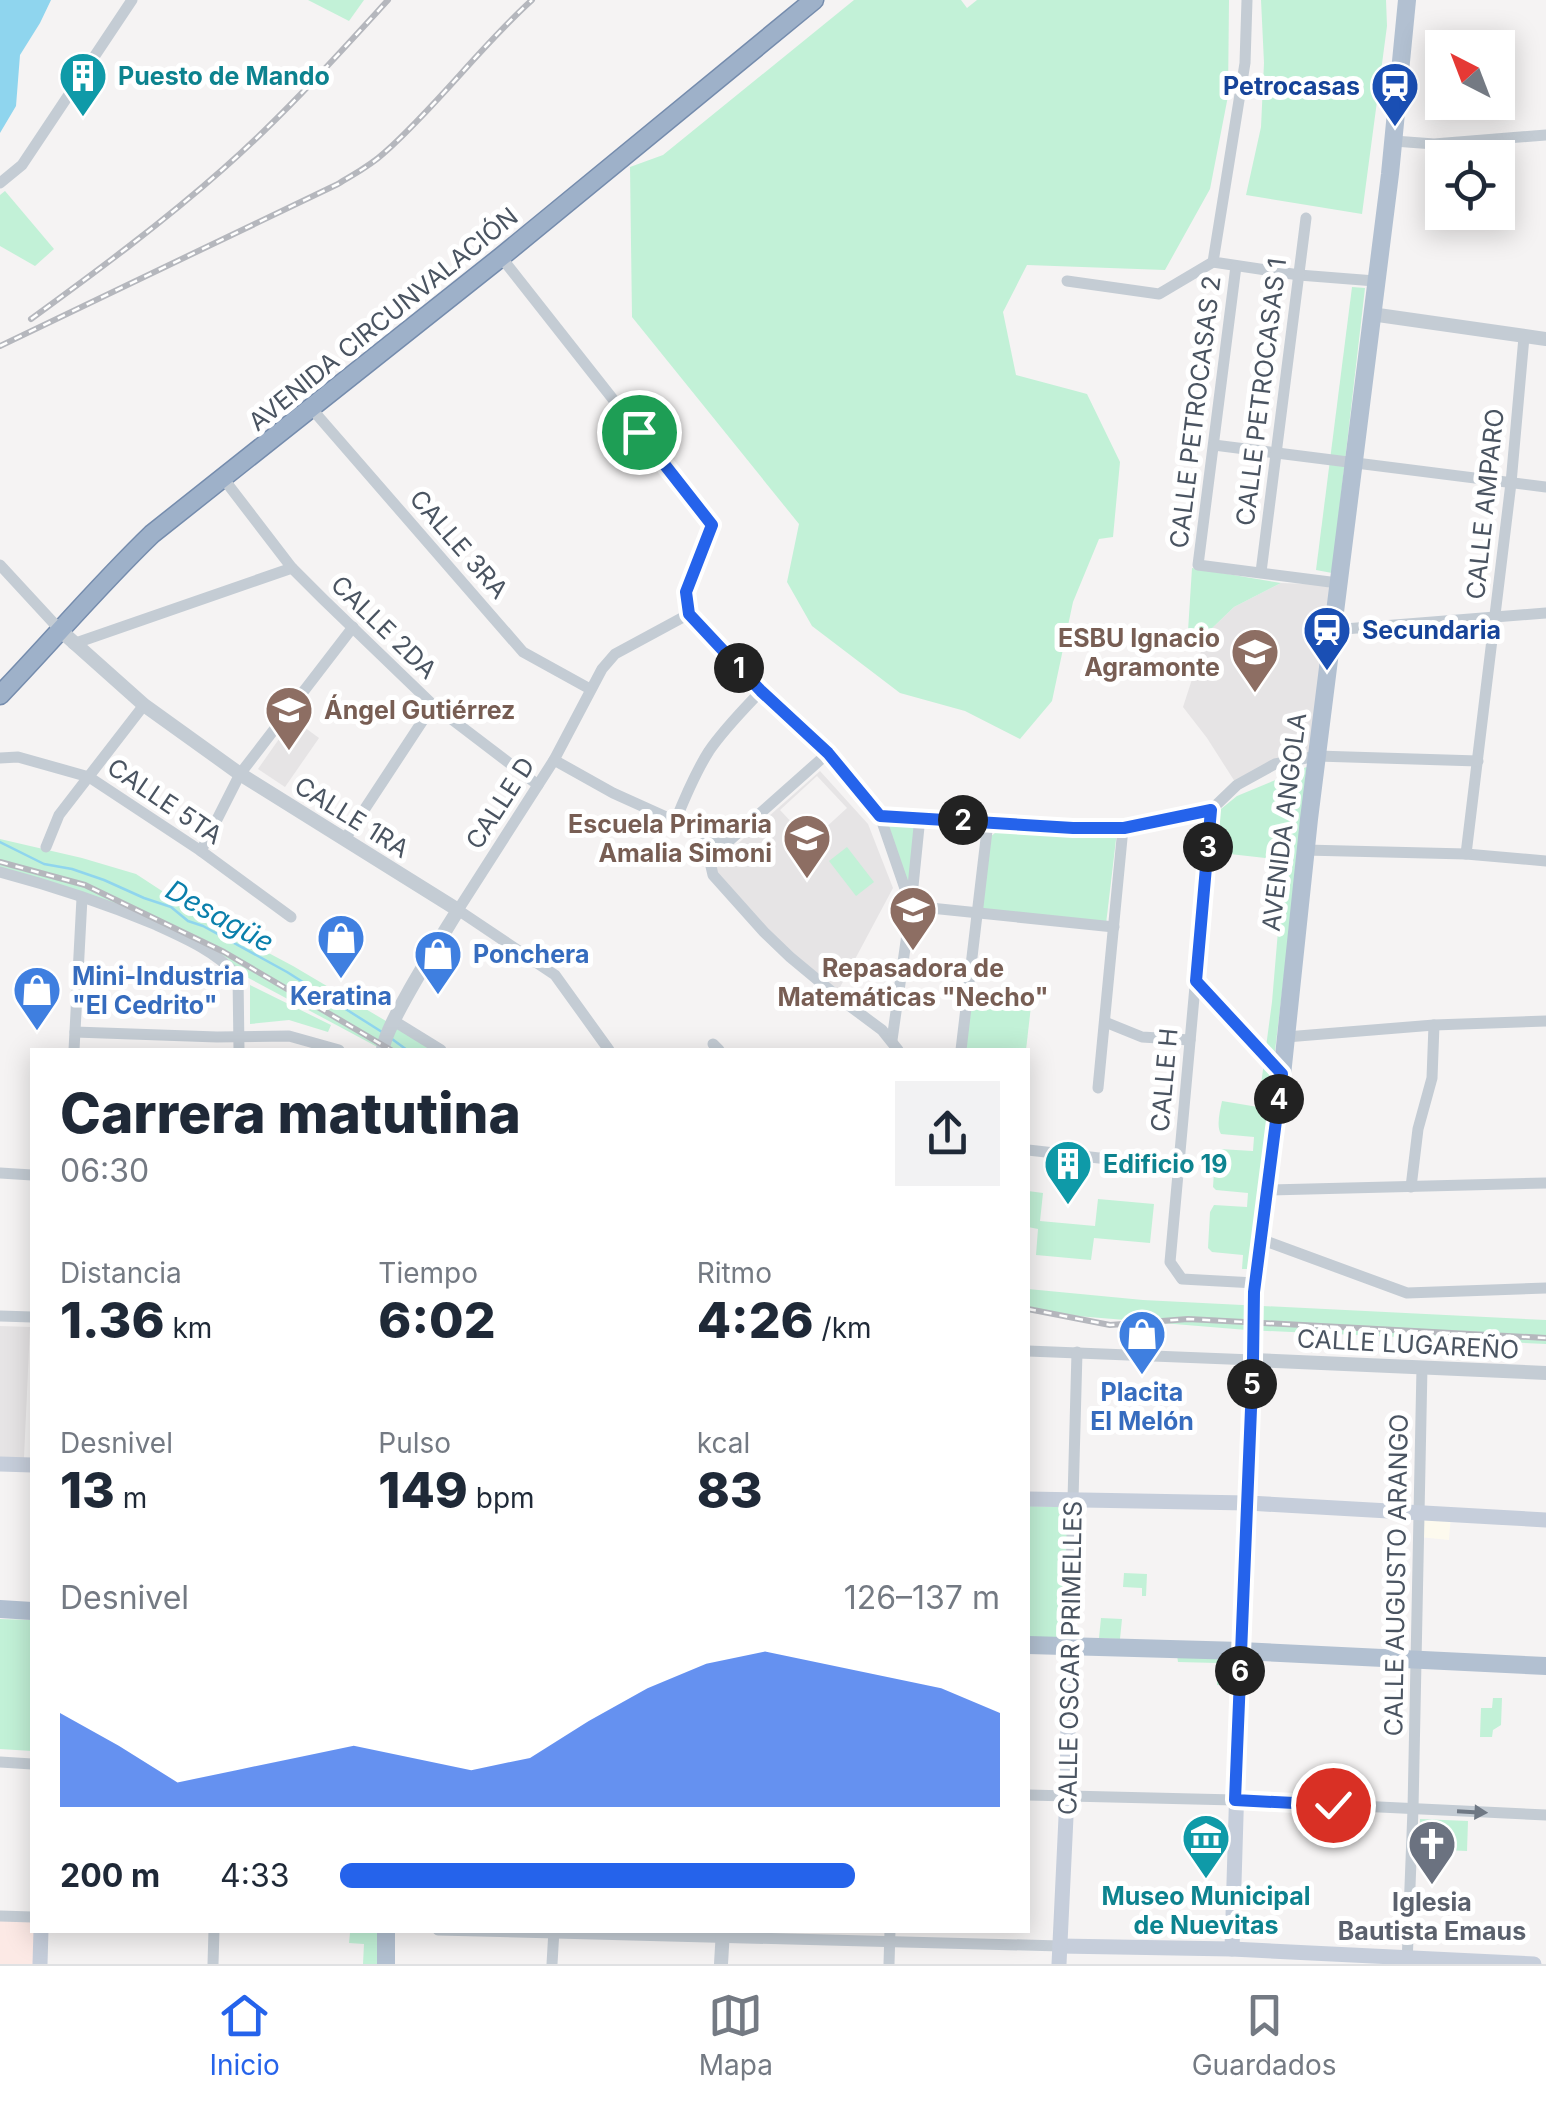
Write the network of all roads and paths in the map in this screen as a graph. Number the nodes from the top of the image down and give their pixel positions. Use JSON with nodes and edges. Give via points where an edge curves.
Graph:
{"nodes":[{"id":1,"x":132,"y":0,"type":"edge"},
{"id":2,"x":814,"y":0,"type":"edge"},
{"id":3,"x":1247,"y":0,"type":"edge"},
{"id":4,"x":1407,"y":0,"type":"edge"},
{"id":5,"x":1546,"y":135,"type":"edge"},
{"id":6,"x":1394,"y":141,"type":"junction"},
{"id":7,"x":0,"y":183,"type":"edge"},
{"id":8,"x":1306,"y":218,"type":"dead end"},
{"id":9,"x":502,"y":257,"type":"junction"},
{"id":10,"x":1213,"y":262,"type":"junction"},
{"id":11,"x":1236,"y":266,"type":"junction"},
{"id":12,"x":1299,"y":275,"type":"junction"},
{"id":13,"x":1068,"y":281,"type":"dead end"},
{"id":14,"x":1376,"y":281,"type":"junction"},
{"id":15,"x":1371,"y":314,"type":"junction"},
{"id":16,"x":1524,"y":337,"type":"junction"},
{"id":17,"x":1546,"y":340,"type":"edge"},
{"id":18,"x":310,"y":408,"type":"junction"},
{"id":19,"x":1214,"y":444,"type":"junction"},
{"id":20,"x":1276,"y":452,"type":"junction"},
{"id":21,"x":1353,"y":463,"type":"junction"},
{"id":22,"x":223,"y":478,"type":"junction"},
{"id":23,"x":1511,"y":483,"type":"junction"},
{"id":24,"x":1546,"y":487,"type":"edge"},
{"id":25,"x":0,"y":565,"type":"edge"},
{"id":26,"x":292,"y":568,"type":"junction"},
{"id":27,"x":1260,"y":572,"type":"junction"},
{"id":28,"x":1338,"y":583,"type":"junction"},
{"id":29,"x":1546,"y":613,"type":"edge"},
{"id":30,"x":689,"y":614,"type":"junction"},
{"id":31,"x":1496,"y":616,"type":"junction"},
{"id":32,"x":352,"y":628,"type":"junction"},
{"id":33,"x":1332,"y":630,"type":"junction"},
{"id":34,"x":67,"y":638,"type":"junction"},
{"id":35,"x":590,"y":689,"type":"junction"},
{"id":36,"x":761,"y":691,"type":"junction"},
{"id":37,"x":0,"y":695,"type":"edge"},
{"id":38,"x":144,"y":704,"type":"junction"},
{"id":39,"x":433,"y":705,"type":"junction"},
{"id":40,"x":828,"y":753,"type":"junction"},
{"id":41,"x":1317,"y":756,"type":"junction"},
{"id":42,"x":0,"y":758,"type":"edge"},
{"id":43,"x":554,"y":760,"type":"junction"},
{"id":44,"x":1478,"y":761,"type":"junction"},
{"id":45,"x":240,"y":774,"type":"junction"},
{"id":46,"x":88,"y":777,"type":"junction"},
{"id":47,"x":538,"y":784,"type":"junction"},
{"id":48,"x":1211,"y":810,"type":"junction"},
{"id":49,"x":880,"y":816,"type":"junction"},
{"id":50,"x":920,"y":817,"type":"junction"},
{"id":51,"x":675,"y":822,"type":"junction"},
{"id":52,"x":988,"y":822,"type":"junction"},
{"id":53,"x":1124,"y":828,"type":"junction"},
{"id":54,"x":345,"y":838,"type":"junction"},
{"id":55,"x":726,"y":844,"type":"junction"},
{"id":56,"x":46,"y":847,"type":"dead end"},
{"id":57,"x":1305,"y":850,"type":"junction"},
{"id":58,"x":201,"y":851,"type":"junction"},
{"id":59,"x":1466,"y":854,"type":"junction"},
{"id":60,"x":1546,"y":861,"type":"edge"},
{"id":61,"x":0,"y":872,"type":"edge"},
{"id":62,"x":82,"y":898,"type":"junction"},
{"id":63,"x":910,"y":906,"type":"junction"},
{"id":64,"x":458,"y":910,"type":"junction"},
{"id":65,"x":977,"y":913,"type":"junction"},
{"id":66,"x":291,"y":917,"type":"dead end"},
{"id":67,"x":1114,"y":927,"type":"junction"},
{"id":68,"x":1196,"y":981,"type":"junction"},
{"id":69,"x":1546,"y":1021,"type":"edge"},
{"id":70,"x":1105,"y":1022,"type":"junction"},
{"id":71,"x":1434,"y":1025,"type":"junction"},
{"id":72,"x":75,"y":1032,"type":"junction"},
{"id":73,"x":388,"y":1035,"type":"edge"},
{"id":74,"x":1286,"y":1037,"type":"junction"},
{"id":75,"x":1190,"y":1040,"type":"junction"},
{"id":76,"x":239,"y":1043,"type":"edge"},
{"id":77,"x":895,"y":1045,"type":"edge"},
{"id":78,"x":74,"y":1048,"type":"edge"},
{"id":79,"x":333,"y":1048,"type":"edge"},
{"id":80,"x":434,"y":1048,"type":"edge"},
{"id":81,"x":604,"y":1048,"type":"edge"},
{"id":82,"x":960,"y":1048,"type":"edge"},
{"id":83,"x":1282,"y":1074,"type":"junction"},
{"id":84,"x":1098,"y":1088,"type":"dead end"},
{"id":85,"x":1030,"y":1150,"type":"edge"},
{"id":86,"x":1179,"y":1167,"type":"junction"},
{"id":87,"x":0,"y":1173,"type":"edge"},
{"id":88,"x":30,"y":1175,"type":"edge"},
{"id":89,"x":1546,"y":1183,"type":"edge"},
{"id":90,"x":1411,"y":1187,"type":"junction"},
{"id":91,"x":1267,"y":1190,"type":"junction"},
{"id":92,"x":1260,"y":1239,"type":"junction"},
{"id":93,"x":1254,"y":1288,"type":"junction"},
{"id":94,"x":1545,"y":1289,"type":"edge"},
{"id":95,"x":0,"y":1316,"type":"edge"},
{"id":96,"x":30,"y":1317,"type":"edge"},
{"id":97,"x":1030,"y":1351,"type":"edge"},
{"id":98,"x":1077,"y":1352,"type":"junction"},
{"id":99,"x":1253,"y":1354,"type":"junction"},
{"id":100,"x":1422,"y":1366,"type":"junction"},
{"id":101,"x":1546,"y":1372,"type":"edge"},
{"id":102,"x":0,"y":1464,"type":"edge"},
{"id":103,"x":30,"y":1465,"type":"edge"},
{"id":104,"x":1030,"y":1499,"type":"edge"},
{"id":105,"x":1074,"y":1500,"type":"junction"},
{"id":106,"x":1248,"y":1503,"type":"junction"},
{"id":107,"x":1420,"y":1513,"type":"junction"},
{"id":108,"x":1546,"y":1520,"type":"edge"},
{"id":109,"x":0,"y":1609,"type":"edge"},
{"id":110,"x":30,"y":1611,"type":"edge"},
{"id":111,"x":1030,"y":1646,"type":"edge"},
{"id":112,"x":1070,"y":1646,"type":"junction"},
{"id":113,"x":1241,"y":1652,"type":"junction"},
{"id":114,"x":1417,"y":1660,"type":"junction"},
{"id":115,"x":1546,"y":1666,"type":"edge"},
{"id":116,"x":0,"y":1762,"type":"edge"},
{"id":117,"x":30,"y":1764,"type":"edge"},
{"id":118,"x":1030,"y":1794,"type":"edge"},
{"id":119,"x":1067,"y":1796,"type":"junction"},
{"id":120,"x":1235,"y":1800,"type":"junction"},
{"id":121,"x":1413,"y":1809,"type":"junction"},
{"id":122,"x":1546,"y":1815,"type":"edge"},
{"id":123,"x":0,"y":1916,"type":"edge"},
{"id":124,"x":30,"y":1917,"type":"edge"},
{"id":125,"x":41,"y":1933,"type":"edge"},
{"id":126,"x":214,"y":1933,"type":"edge"},
{"id":127,"x":386,"y":1933,"type":"edge"},
{"id":128,"x":554,"y":1933,"type":"edge"},
{"id":129,"x":638,"y":1933,"type":"edge"},
{"id":130,"x":722,"y":1934,"type":"edge"},
{"id":131,"x":890,"y":1936,"type":"edge"},
{"id":132,"x":1060,"y":1946,"type":"junction"},
{"id":133,"x":1231,"y":1956,"type":"edge"},
{"id":134,"x":1407,"y":1961,"type":"edge"},
{"id":135,"x":40,"y":1964,"type":"edge"},
{"id":136,"x":213,"y":1964,"type":"edge"},
{"id":137,"x":386,"y":1964,"type":"edge"},
{"id":138,"x":552,"y":1964,"type":"edge"},
{"id":139,"x":721,"y":1964,"type":"edge"},
{"id":140,"x":889,"y":1964,"type":"edge"},
{"id":141,"x":1059,"y":1964,"type":"edge"},
{"id":142,"x":1534,"y":1964,"type":"edge"}],
"edges":[{"from":1,"to":7,"type":"street","via":[[22,165]]},
{"from":2,"to":9,"type":"highway","name":"AVENIDA CIRCUNVALACIÓN"},
{"from":3,"to":10,"type":"street","via":[[1245,63]]},
{"from":4,"to":6,"type":"main road","name":"AVENIDA ANGOLA"},
{"from":5,"to":6,"type":"street"},
{"from":6,"to":14,"type":"main road","name":"AVENIDA ANGOLA"},
{"from":8,"to":12,"type":"street","name":"CALLE PETROCASAS 1"},
{"from":9,"to":18,"type":"highway","name":"AVENIDA CIRCUNVALACIÓN"},
{"from":9,"to":30,"type":"street","via":[[712,525],[686,592]]},
{"from":10,"to":11,"type":"street"},
{"from":10,"to":13,"type":"street","via":[[1159,294]]},
{"from":11,"to":12,"type":"street"},
{"from":11,"to":19,"type":"street","name":"CALLE PETROCASAS 2"},
{"from":12,"to":14,"type":"street"},
{"from":12,"to":20,"type":"street","name":"CALLE PETROCASAS 1"},
{"from":14,"to":15,"type":"main road","name":"AVENIDA ANGOLA"},
{"from":15,"to":16,"type":"street"},
{"from":15,"to":21,"type":"main road","name":"AVENIDA ANGOLA"},
{"from":16,"to":17,"type":"street"},
{"from":16,"to":23,"type":"street","name":"CALLE AMPARO"},
{"from":18,"to":22,"type":"highway","name":"AVENIDA CIRCUNVALACIÓN"},
{"from":18,"to":35,"type":"street","name":"CALLE 3RA","via":[[523,652]]},
{"from":19,"to":20,"type":"street"},
{"from":19,"to":27,"type":"street","name":"CALLE PETROCASAS 2","via":[[1198,565]]},
{"from":20,"to":21,"type":"street"},
{"from":20,"to":27,"type":"street","name":"CALLE PETROCASAS 1"},
{"from":21,"to":23,"type":"street"},
{"from":21,"to":28,"type":"main road","name":"AVENIDA ANGOLA"},
{"from":22,"to":26,"type":"street","name":"CALLE 2DA"},
{"from":22,"to":34,"type":"highway","name":"AVENIDA CIRCUNVALACIÓN","via":[[108,576]]},
{"from":23,"to":24,"type":"street"},
{"from":23,"to":31,"type":"street","name":"CALLE AMPARO"},
{"from":25,"to":34,"type":"street"},
{"from":26,"to":32,"type":"street","name":"CALLE 2DA"},
{"from":26,"to":34,"type":"street"},
{"from":27,"to":28,"type":"street"},
{"from":28,"to":33,"type":"main road","name":"AVENIDA ANGOLA"},
{"from":29,"to":31,"type":"street"},
{"from":30,"to":35,"type":"street","name":"CALLE D","via":[[615,654]]},
{"from":30,"to":36,"type":"street"},
{"from":31,"to":33,"type":"street"},
{"from":31,"to":44,"type":"street","name":"CALLE AMPARO"},
{"from":32,"to":39,"type":"street","name":"CALLE 2DA"},
{"from":32,"to":45,"type":"street"},
{"from":33,"to":41,"type":"main road","name":"AVENIDA ANGOLA"},
{"from":34,"to":37,"type":"highway","name":"AVENIDA CIRCUNVALACIÓN"},
{"from":34,"to":38,"type":"street","name":"CALLE 1RA"},
{"from":35,"to":43,"type":"street","name":"CALLE D"},
{"from":36,"to":40,"type":"street"},
{"from":36,"to":51,"type":"street","via":[[709,751]]},
{"from":38,"to":45,"type":"street","name":"CALLE 1RA"},
{"from":38,"to":46,"type":"street"},
{"from":39,"to":47,"type":"street","name":"CALLE 2DA"},
{"from":39,"to":54,"type":"street"},
{"from":40,"to":49,"type":"street"},
{"from":40,"to":55,"type":"street"},
{"from":41,"to":44,"type":"street"},
{"from":41,"to":48,"type":"street","via":[[1275,764],[1237,785]]},
{"from":41,"to":57,"type":"main road","name":"AVENIDA ANGOLA"},
{"from":42,"to":46,"type":"street","name":"CALLE 5TA"},
{"from":43,"to":47,"type":"street","name":"CALLE D"},
{"from":43,"to":51,"type":"street"},
{"from":44,"to":59,"type":"street","name":"CALLE AMPARO"},
{"from":45,"to":54,"type":"street","name":"CALLE 1RA"},
{"from":45,"to":58,"type":"street"},
{"from":46,"to":56,"type":"street","via":[[59,815]]},
{"from":46,"to":58,"type":"street","name":"CALLE 5TA"},
{"from":47,"to":64,"type":"street","name":"CALLE D"},
{"from":48,"to":53,"type":"street"},
{"from":48,"to":68,"type":"street","name":"CALLE H"},
{"from":49,"to":50,"type":"street"},
{"from":49,"to":63,"type":"street"},
{"from":50,"to":52,"type":"street"},
{"from":50,"to":63,"type":"street"},
{"from":51,"to":55,"type":"street"},
{"from":52,"to":53,"type":"street"},
{"from":52,"to":65,"type":"street"},
{"from":53,"to":67,"type":"street"},
{"from":54,"to":64,"type":"street","name":"CALLE 1RA"},
{"from":55,"to":77,"type":"street","via":[[710,862],[713,875],[790,957]]},
{"from":57,"to":59,"type":"street"},
{"from":57,"to":74,"type":"main road","name":"AVENIDA ANGOLA"},
{"from":58,"to":66,"type":"street","name":"CALLE 5TA"},
{"from":59,"to":60,"type":"street"},
{"from":61,"to":62,"type":"street"},
{"from":62,"to":72,"type":"street"},
{"from":62,"to":76,"type":"street","via":[[193,941],[229,966],[238,976]]},
{"from":63,"to":65,"type":"street"},
{"from":63,"to":77,"type":"street"},
{"from":64,"to":73,"type":"street","name":"CALLE D"},
{"from":64,"to":81,"type":"street","name":"CALLE 1RA","via":[[554,975]]},
{"from":65,"to":67,"type":"street"},
{"from":65,"to":82,"type":"street"},
{"from":67,"to":70,"type":"street"},
{"from":68,"to":75,"type":"street","name":"CALLE H"},
{"from":68,"to":83,"type":"street"},
{"from":69,"to":71,"type":"street"},
{"from":70,"to":75,"type":"street","via":[[1142,1037]]},
{"from":70,"to":84,"type":"street"},
{"from":71,"to":74,"type":"street"},
{"from":71,"to":90,"type":"street","via":[[1432,1078]]},
{"from":72,"to":76,"type":"street"},
{"from":72,"to":78,"type":"street"},
{"from":73,"to":80,"type":"street"},
{"from":74,"to":83,"type":"main road","name":"AVENIDA ANGOLA"},
{"from":75,"to":86,"type":"street","name":"CALLE H"},
{"from":76,"to":79,"type":"street","via":[[290,1036]]},
{"from":83,"to":91,"type":"main road","name":"AVENIDA ANGOLA"},
{"from":85,"to":86,"type":"street"},
{"from":86,"to":93,"type":"street","name":"CALLE H","via":[[1170,1262],[1182,1279]]},
{"from":87,"to":88,"type":"street"},
{"from":89,"to":90,"type":"street"},
{"from":90,"to":91,"type":"street"},
{"from":91,"to":92,"type":"main road","name":"AVENIDA ANGOLA"},
{"from":92,"to":93,"type":"main road","name":"AVENIDA ANGOLA"},
{"from":92,"to":94,"type":"street","via":[[1407,1293]]},
{"from":93,"to":99,"type":"main road","name":"AVENIDA ANGOLA","bridge":true},
{"from":95,"to":96,"type":"street"},
{"from":97,"to":98,"type":"street","name":"CALLE LUGAREÑO"},
{"from":98,"to":99,"type":"street","name":"CALLE LUGAREÑO"},
{"from":98,"to":105,"type":"street","name":"CALLE OSCAR PRIMELLES"},
{"from":99,"to":100,"type":"street","name":"CALLE LUGAREÑO"},
{"from":99,"to":106,"type":"main road","name":"AVENIDA ANGOLA"},
{"from":100,"to":101,"type":"street","name":"CALLE LUGAREÑO"},
{"from":100,"to":107,"type":"street","name":"CALLE AUGUSTO ARANGO"},
{"from":102,"to":103,"type":"main road"},
{"from":104,"to":105,"type":"main road"},
{"from":105,"to":106,"type":"main road"},
{"from":105,"to":112,"type":"street","name":"CALLE OSCAR PRIMELLES"},
{"from":106,"to":107,"type":"main road"},
{"from":106,"to":113,"type":"main road","name":"AVENIDA ANGOLA"},
{"from":107,"to":108,"type":"main road"},
{"from":107,"to":114,"type":"street","name":"CALLE AUGUSTO ARANGO"},
{"from":109,"to":110,"type":"main road"},
{"from":111,"to":112,"type":"main road"},
{"from":112,"to":113,"type":"main road"},
{"from":112,"to":119,"type":"main road","name":"CALLE OSCAR PRIMELLES"},
{"from":113,"to":114,"type":"main road"},
{"from":113,"to":120,"type":"main road"},
{"from":114,"to":115,"type":"main road"},
{"from":114,"to":121,"type":"street","name":"CALLE AUGUSTO ARANGO"},
{"from":116,"to":117,"type":"street"},
{"from":118,"to":119,"type":"street"},
{"from":119,"to":120,"type":"street"},
{"from":119,"to":132,"type":"main road","name":"CALLE OSCAR PRIMELLES"},
{"from":120,"to":121,"type":"street"},
{"from":120,"to":133,"type":"main road"},
{"from":121,"to":122,"type":"street","one_way":true},
{"from":121,"to":134,"type":"street","name":"CALLE AUGUSTO ARANGO"},
{"from":123,"to":124,"type":"street"},
{"from":125,"to":135,"type":"main road"},
{"from":126,"to":136,"type":"street"},
{"from":127,"to":137,"type":"main road"},
{"from":128,"to":138,"type":"street"},
{"from":129,"to":130,"type":"street"},
{"from":130,"to":131,"type":"street"},
{"from":130,"to":139,"type":"street"},
{"from":131,"to":132,"type":"street"},
{"from":131,"to":140,"type":"street"},
{"from":132,"to":133,"type":"main road"},
{"from":132,"to":141,"type":"main road","name":"CALLE OSCAR PRIMELLES"},
{"from":133,"to":134,"type":"main road"},
{"from":134,"to":142,"type":"main road"}]}
